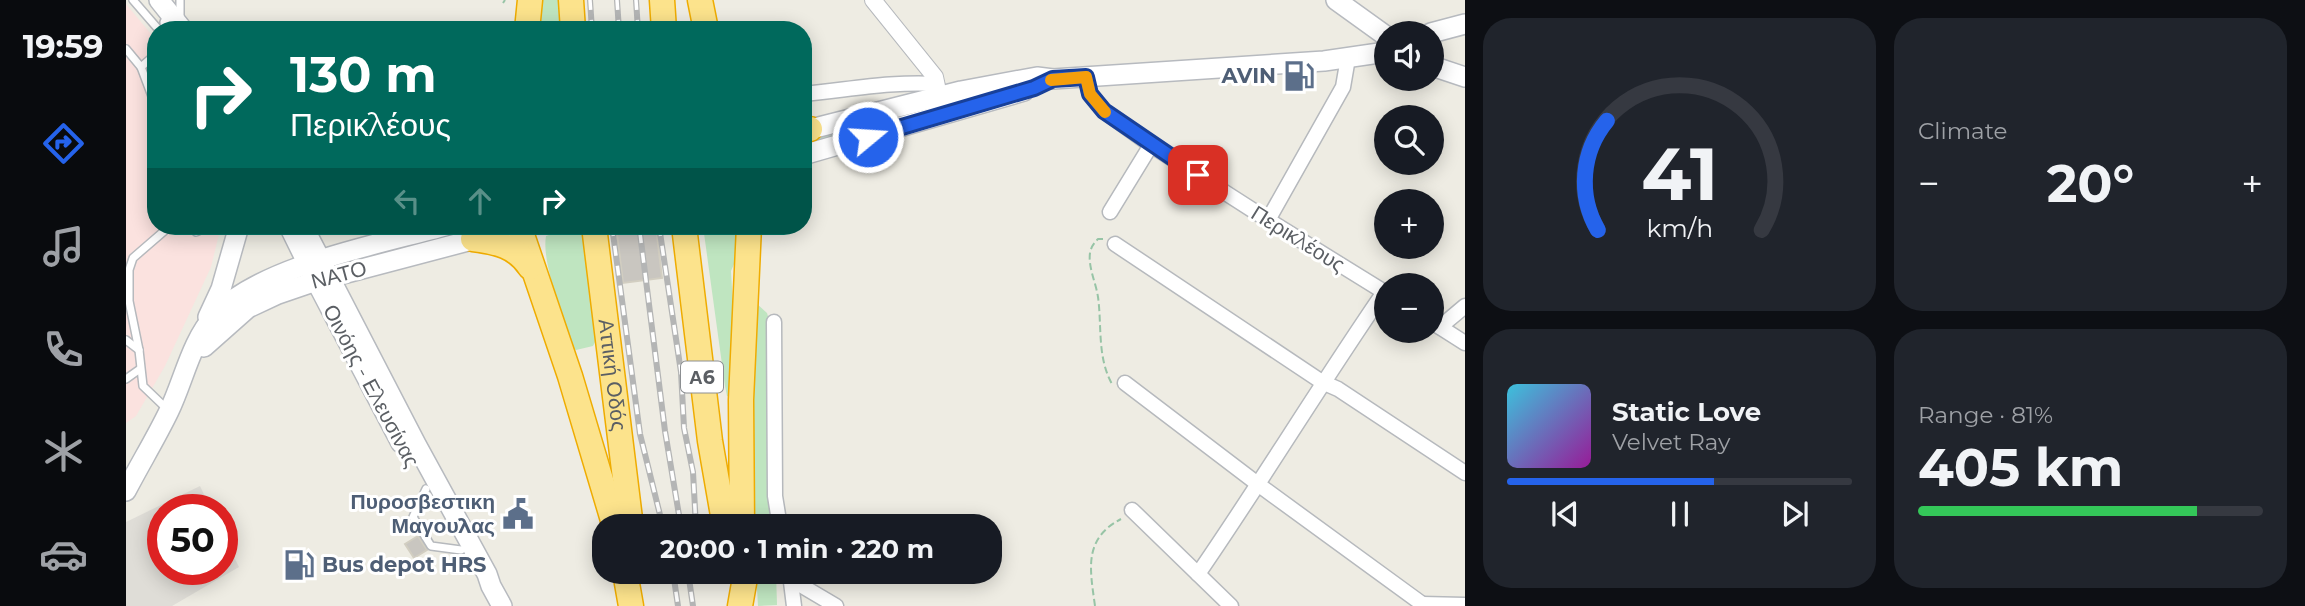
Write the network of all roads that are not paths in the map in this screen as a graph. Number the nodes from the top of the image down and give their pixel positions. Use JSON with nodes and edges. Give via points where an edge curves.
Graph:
{"nodes":[{"id":1,"x":133,"y":0,"type":"edge"},
{"id":2,"x":530,"y":0,"type":"edge"},
{"id":3,"x":571,"y":0,"type":"edge"},
{"id":4,"x":662,"y":0,"type":"edge"},
{"id":5,"x":699,"y":0,"type":"edge"},
{"id":6,"x":873,"y":0,"type":"edge"},
{"id":7,"x":1336,"y":0,"type":"edge"},
{"id":8,"x":151,"y":21,"type":"edge"},
{"id":9,"x":528,"y":21,"type":"edge"},
{"id":10,"x":572,"y":21,"type":"edge"},
{"id":11,"x":663,"y":21,"type":"edge"},
{"id":12,"x":704,"y":21,"type":"edge"},
{"id":13,"x":1465,"y":24,"type":"edge"},
{"id":14,"x":1374,"y":27,"type":"edge"},
{"id":15,"x":1444,"y":30,"type":"edge"},
{"id":16,"x":1465,"y":34,"type":"edge"},
{"id":17,"x":1444,"y":40,"type":"edge"},
{"id":18,"x":126,"y":49,"type":"edge"},
{"id":19,"x":1374,"y":54,"type":"edge"},
{"id":20,"x":1348,"y":58,"type":"junction"},
{"id":21,"x":147,"y":62,"type":"edge"},
{"id":22,"x":141,"y":67,"type":"junction"},
{"id":23,"x":1444,"y":70,"type":"edge"},
{"id":24,"x":1086,"y":77,"type":"junction"},
{"id":25,"x":1465,"y":77,"type":"edge"},
{"id":26,"x":1053,"y":79,"type":"junction"},
{"id":27,"x":147,"y":83,"type":"edge"},
{"id":28,"x":938,"y":90,"type":"junction"},
{"id":29,"x":812,"y":93,"type":"edge"},
{"id":30,"x":812,"y":128,"type":"edge"},
{"id":31,"x":1151,"y":145,"type":"junction"},
{"id":32,"x":812,"y":152,"type":"edge"},
{"id":33,"x":1110,"y":212,"type":"dead end"},
{"id":34,"x":1268,"y":220,"type":"junction"},
{"id":35,"x":160,"y":235,"type":"edge"},
{"id":36,"x":236,"y":235,"type":"edge"},
{"id":37,"x":295,"y":235,"type":"edge"},
{"id":38,"x":306,"y":235,"type":"edge"},
{"id":39,"x":420,"y":235,"type":"edge"},
{"id":40,"x":488,"y":235,"type":"edge"},
{"id":41,"x":523,"y":235,"type":"edge"},
{"id":42,"x":595,"y":235,"type":"edge"},
{"id":43,"x":685,"y":235,"type":"edge"},
{"id":44,"x":748,"y":235,"type":"edge"},
{"id":45,"x":473,"y":239,"type":"junction"},
{"id":46,"x":1115,"y":244,"type":"road end"},
{"id":47,"x":127,"y":269,"type":"edge"},
{"id":48,"x":363,"y":269,"type":"junction"},
{"id":49,"x":318,"y":271,"type":"junction"},
{"id":50,"x":533,"y":272,"type":"junction"},
{"id":51,"x":1374,"y":286,"type":"edge"},
{"id":52,"x":128,"y":289,"type":"edge"},
{"id":53,"x":1465,"y":306,"type":"edge"},
{"id":54,"x":344,"y":307,"type":"junction"},
{"id":55,"x":1374,"y":309,"type":"edge"},
{"id":56,"x":1444,"y":320,"type":"edge"},
{"id":57,"x":774,"y":322,"type":"dead end"},
{"id":58,"x":1444,"y":330,"type":"edge"},
{"id":59,"x":200,"y":337,"type":"junction"},
{"id":60,"x":126,"y":340,"type":"edge"},
{"id":61,"x":1465,"y":343,"type":"edge"},
{"id":62,"x":139,"y":350,"type":"junction"},
{"id":63,"x":140,"y":369,"type":"junction"},
{"id":64,"x":128,"y":376,"type":"edge"},
{"id":65,"x":184,"y":377,"type":"junction"},
{"id":66,"x":1322,"y":382,"type":"junction"},
{"id":67,"x":1125,"y":383,"type":"road end"},
{"id":68,"x":169,"y":411,"type":"junction"},
{"id":69,"x":1465,"y":473,"type":"edge"},
{"id":70,"x":1259,"y":485,"type":"junction"},
{"id":71,"x":126,"y":491,"type":"edge"},
{"id":72,"x":1132,"y":510,"type":"road end"},
{"id":73,"x":611,"y":514,"type":"edge"},
{"id":74,"x":629,"y":514,"type":"edge"},
{"id":75,"x":723,"y":514,"type":"edge"},
{"id":76,"x":742,"y":514,"type":"edge"},
{"id":77,"x":778,"y":514,"type":"edge"},
{"id":78,"x":1198,"y":574,"type":"junction"},
{"id":79,"x":627,"y":584,"type":"edge"},
{"id":80,"x":638,"y":584,"type":"edge"},
{"id":81,"x":735,"y":584,"type":"edge"},
{"id":82,"x":744,"y":584,"type":"edge"},
{"id":83,"x":792,"y":584,"type":"edge"},
{"id":84,"x":803,"y":584,"type":"edge"},
{"id":85,"x":499,"y":601,"type":"edge"},
{"id":86,"x":1424,"y":605,"type":"edge"},
{"id":87,"x":1465,"y":605,"type":"edge"},
{"id":88,"x":631,"y":606,"type":"edge"},
{"id":89,"x":641,"y":606,"type":"edge"},
{"id":90,"x":739,"y":606,"type":"edge"},
{"id":91,"x":794,"y":606,"type":"edge"},
{"id":92,"x":836,"y":606,"type":"edge"},
{"id":93,"x":1224,"y":606,"type":"edge"},
{"id":94,"x":1231,"y":606,"type":"edge"}],
"edges":[{"from":1,"to":8,"type":"lane"},
{"from":2,"to":9,"type":"highway"},
{"from":3,"to":10,"type":"highway"},
{"from":4,"to":11,"type":"highway"},
{"from":5,"to":12,"type":"highway"},
{"from":6,"to":28,"type":"street","via":[[935,77]]},
{"from":7,"to":14,"type":"main road"},
{"from":13,"to":15,"type":"main road"},
{"from":16,"to":17,"type":"main road"},
{"from":18,"to":22,"type":"lane"},
{"from":19,"to":20,"type":"main road"},
{"from":20,"to":24,"type":"main road"},
{"from":20,"to":34,"type":"street","via":[[1343,87]]},
{"from":21,"to":22,"type":"lane"},
{"from":22,"to":27,"type":"lane"},
{"from":23,"to":25,"type":"main road"},
{"from":24,"to":26,"type":"main road"},
{"from":24,"to":31,"type":"street","name":"Περικλέους","via":[[1095,102]]},
{"from":26,"to":28,"type":"main road"},
{"from":26,"to":32,"type":"main road"},
{"from":28,"to":29,"type":"street","via":[[906,82]]},
{"from":28,"to":30,"type":"main road"},
{"from":31,"to":33,"type":"street"},
{"from":31,"to":34,"type":"street","name":"Περικλέους"},
{"from":34,"to":51,"type":"street","name":"Περικλέους"},
{"from":35,"to":47,"type":"lane"},
{"from":36,"to":59,"type":"main road","via":[[221,289]]},
{"from":37,"to":49,"type":"main road"},
{"from":38,"to":49,"type":"main road"},
{"from":39,"to":49,"type":"main road","name":"ΝΑΤΟ"},
{"from":40,"to":45,"type":"main road","name":"ΝΑΤΟ"},
{"from":41,"to":50,"type":"highway"},
{"from":42,"to":74,"type":"highway","name":"Αττική Οδός"},
{"from":43,"to":75,"type":"highway","number":"Α6"},
{"from":44,"to":76,"type":"highway","via":[[742,347]]},
{"from":45,"to":48,"type":"main road","name":"ΝΑΤΟ"},
{"from":45,"to":50,"type":"highway","via":[[509,247]]},
{"from":46,"to":66,"type":"street"},
{"from":47,"to":52,"type":"lane"},
{"from":48,"to":49,"type":"main road","name":"ΝΑΤΟ"},
{"from":48,"to":54,"type":"main road","via":[[346,285]]},
{"from":49,"to":54,"type":"main road","name":"Οινόης - Ελευσίνας"},
{"from":49,"to":59,"type":"main road","name":"ΝΑΤΟ","via":[[283,272],[241,295],[215,315]]},
{"from":49,"to":65,"type":"main road","name":"ΝΑΤΟ","via":[[248,307],[199,352]]},
{"from":49,"to":85,"type":"main road","name":"Οινόης - Ελευσίνας","via":[[426,489],[478,578]]},
{"from":50,"to":73,"type":"highway"},
{"from":52,"to":62,"type":"lane"},
{"from":53,"to":56,"type":"street"},
{"from":54,"to":85,"type":"main road","name":"Οινόης - Ελευσίνας"},
{"from":55,"to":66,"type":"street"},
{"from":57,"to":77,"type":"street"},
{"from":58,"to":61,"type":"street"},
{"from":59,"to":65,"type":"main road","name":"ΝΑΤΟ"},
{"from":60,"to":62,"type":"lane"},
{"from":62,"to":63,"type":"lane"},
{"from":63,"to":64,"type":"lane"},
{"from":63,"to":68,"type":"lane","via":[[143,386]]},
{"from":65,"to":68,"type":"main road","name":"ΝΑΤΟ"},
{"from":66,"to":69,"type":"street","via":[[1338,388]]},
{"from":66,"to":70,"type":"street"},
{"from":67,"to":70,"type":"street"},
{"from":68,"to":71,"type":"main road","name":"ΝΑΤΟ"},
{"from":70,"to":78,"type":"street"},
{"from":70,"to":86,"type":"street"},
{"from":72,"to":78,"type":"street"},
{"from":78,"to":94,"type":"street"},
{"from":79,"to":88,"type":"highway"},
{"from":80,"to":89,"type":"highway"},
{"from":81,"to":90,"type":"highway"},
{"from":82,"to":90,"type":"highway"},
{"from":83,"to":91,"type":"street"},
{"from":84,"to":92,"type":"street"},
{"from":86,"to":87,"type":"street"},
{"from":93,"to":94,"type":"street"}]}
